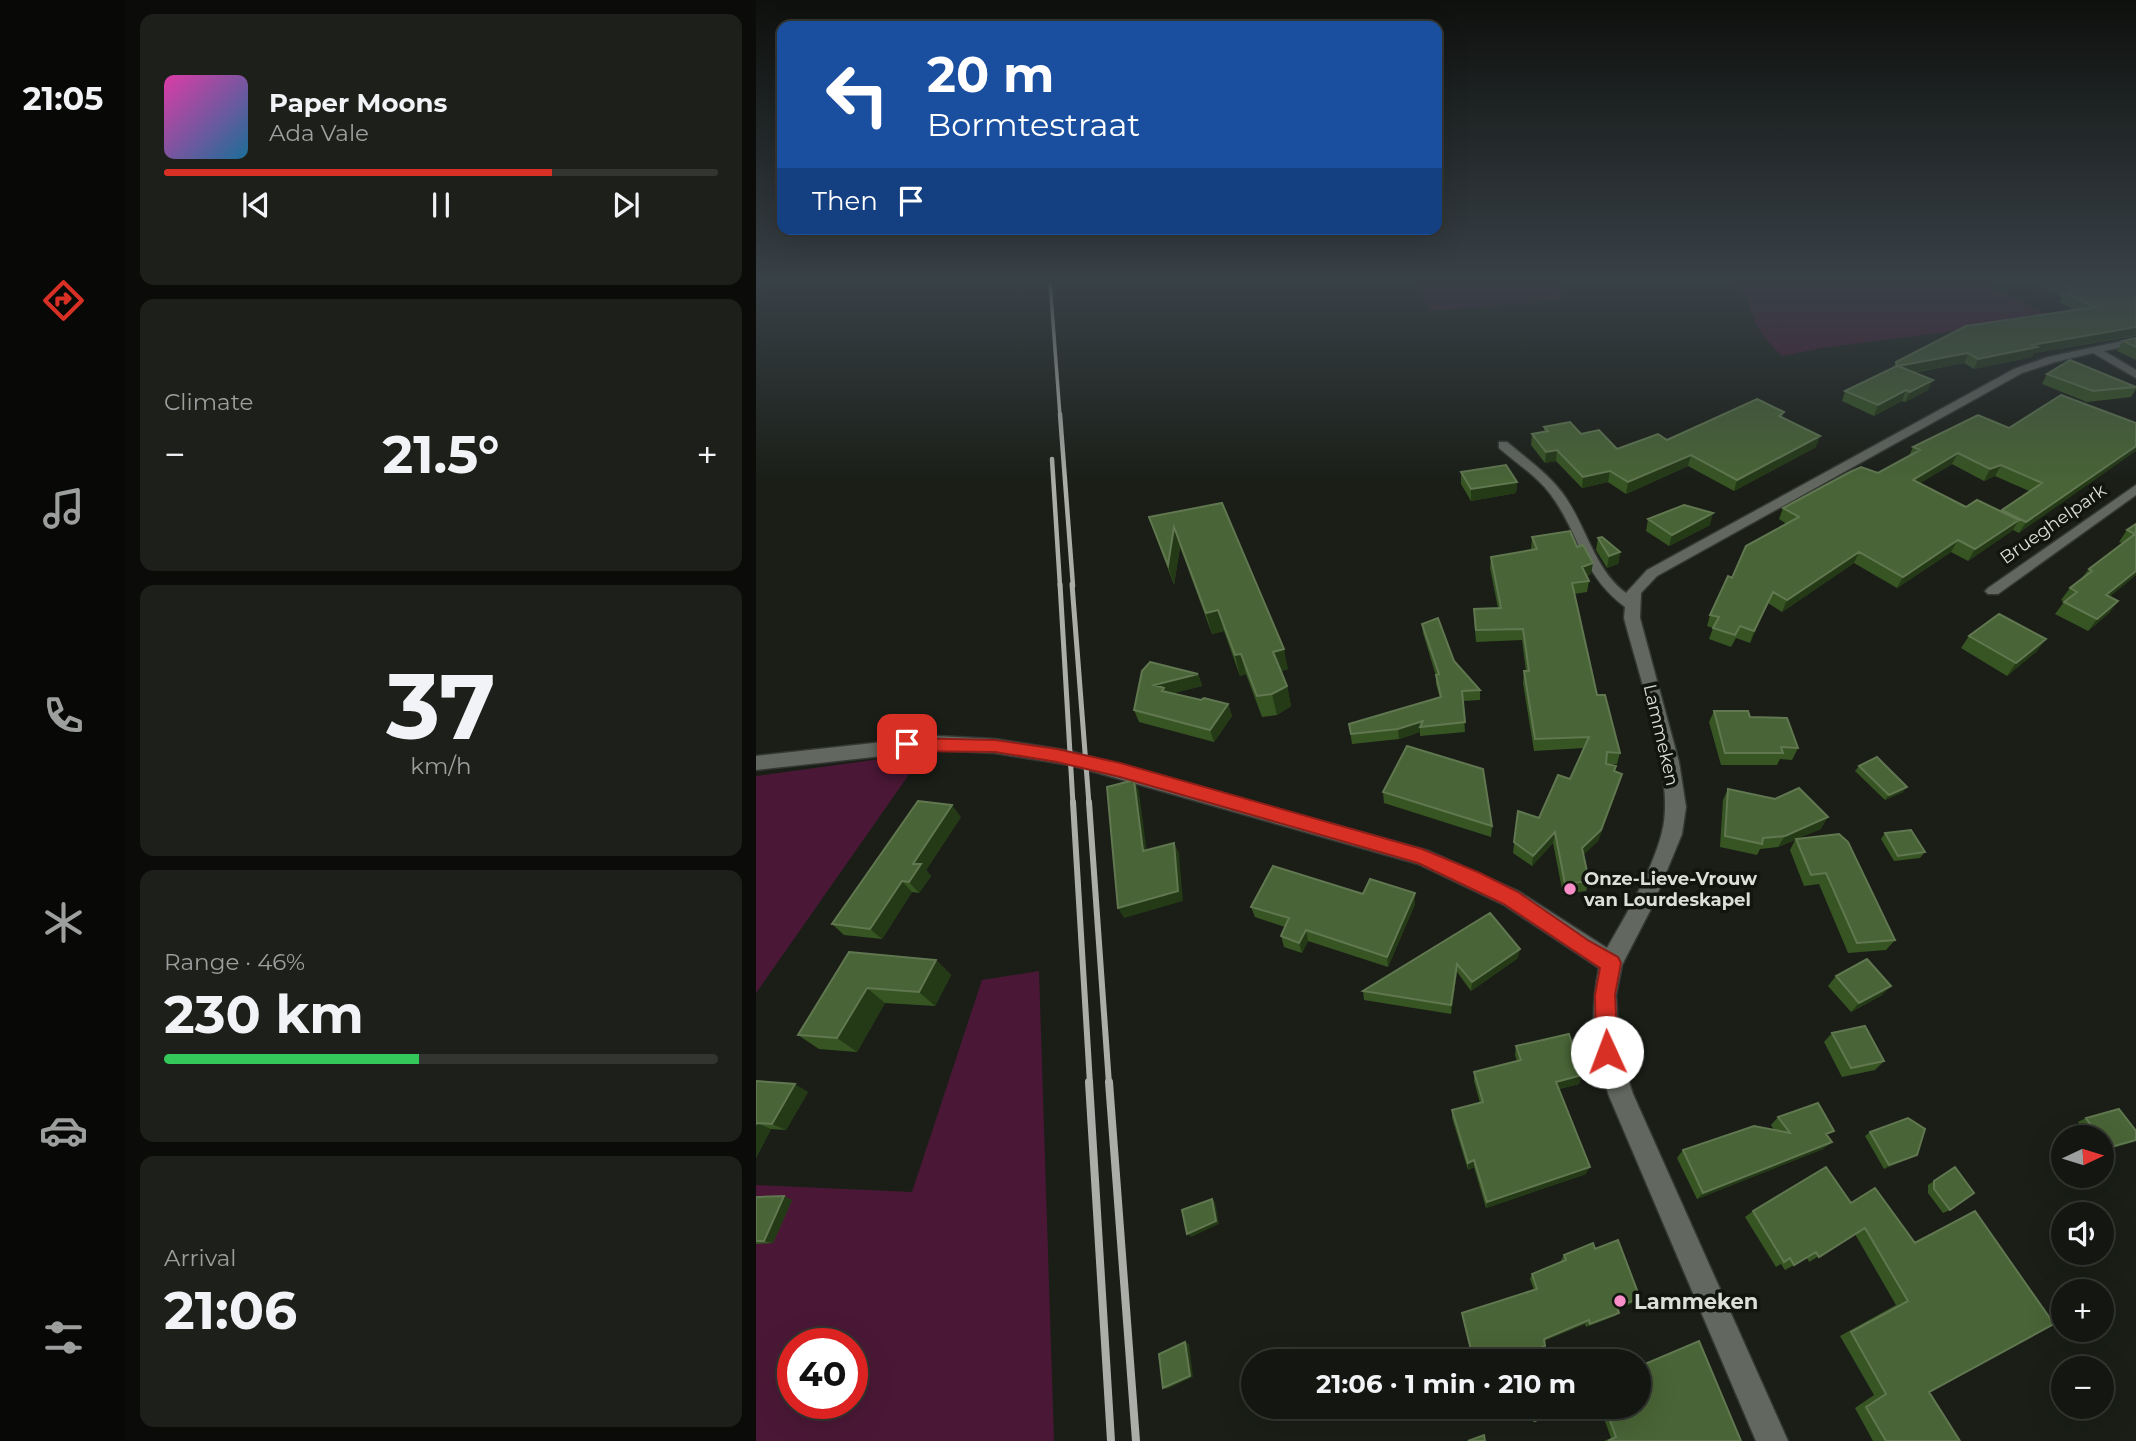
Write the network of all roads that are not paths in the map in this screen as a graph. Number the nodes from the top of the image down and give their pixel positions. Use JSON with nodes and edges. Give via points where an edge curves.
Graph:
{"nodes":[{"id":1,"x":2095,"y":349,"type":"joint"},
{"id":2,"x":2136,"y":375,"type":"edge"},
{"id":3,"x":1503,"y":445,"type":"dead end"},
{"id":4,"x":2136,"y":489,"type":"edge"},
{"id":5,"x":1993,"y":591,"type":"dead end"},
{"id":6,"x":1631,"y":604,"type":"junction"},
{"id":7,"x":756,"y":764,"type":"edge"},
{"id":8,"x":1611,"y":963,"type":"junction"},
{"id":9,"x":1772,"y":1441,"type":"edge"}],
"edges":[{"from":1,"to":2,"type":"street"},
{"from":1,"to":6,"type":"street","via":[[2018,370],[1652,573],[1641,582]]},
{"from":3,"to":6,"type":"street","via":[[1557,494],[1598,572],[1615,594]]},
{"from":4,"to":5,"type":"street","name":"Brueghelpark"},
{"from":6,"to":8,"type":"street","name":"Lammeken","via":[[1670,762],[1675,807],[1661,861]]},
{"from":7,"to":8,"type":"street","via":[[907,744],[956,743],[1035,752],[1120,770],[1422,857],[1511,898]]},
{"from":8,"to":9,"type":"street","name":"Lammeken","via":[[1605,995],[1607,1052],[1621,1096]]}]}
